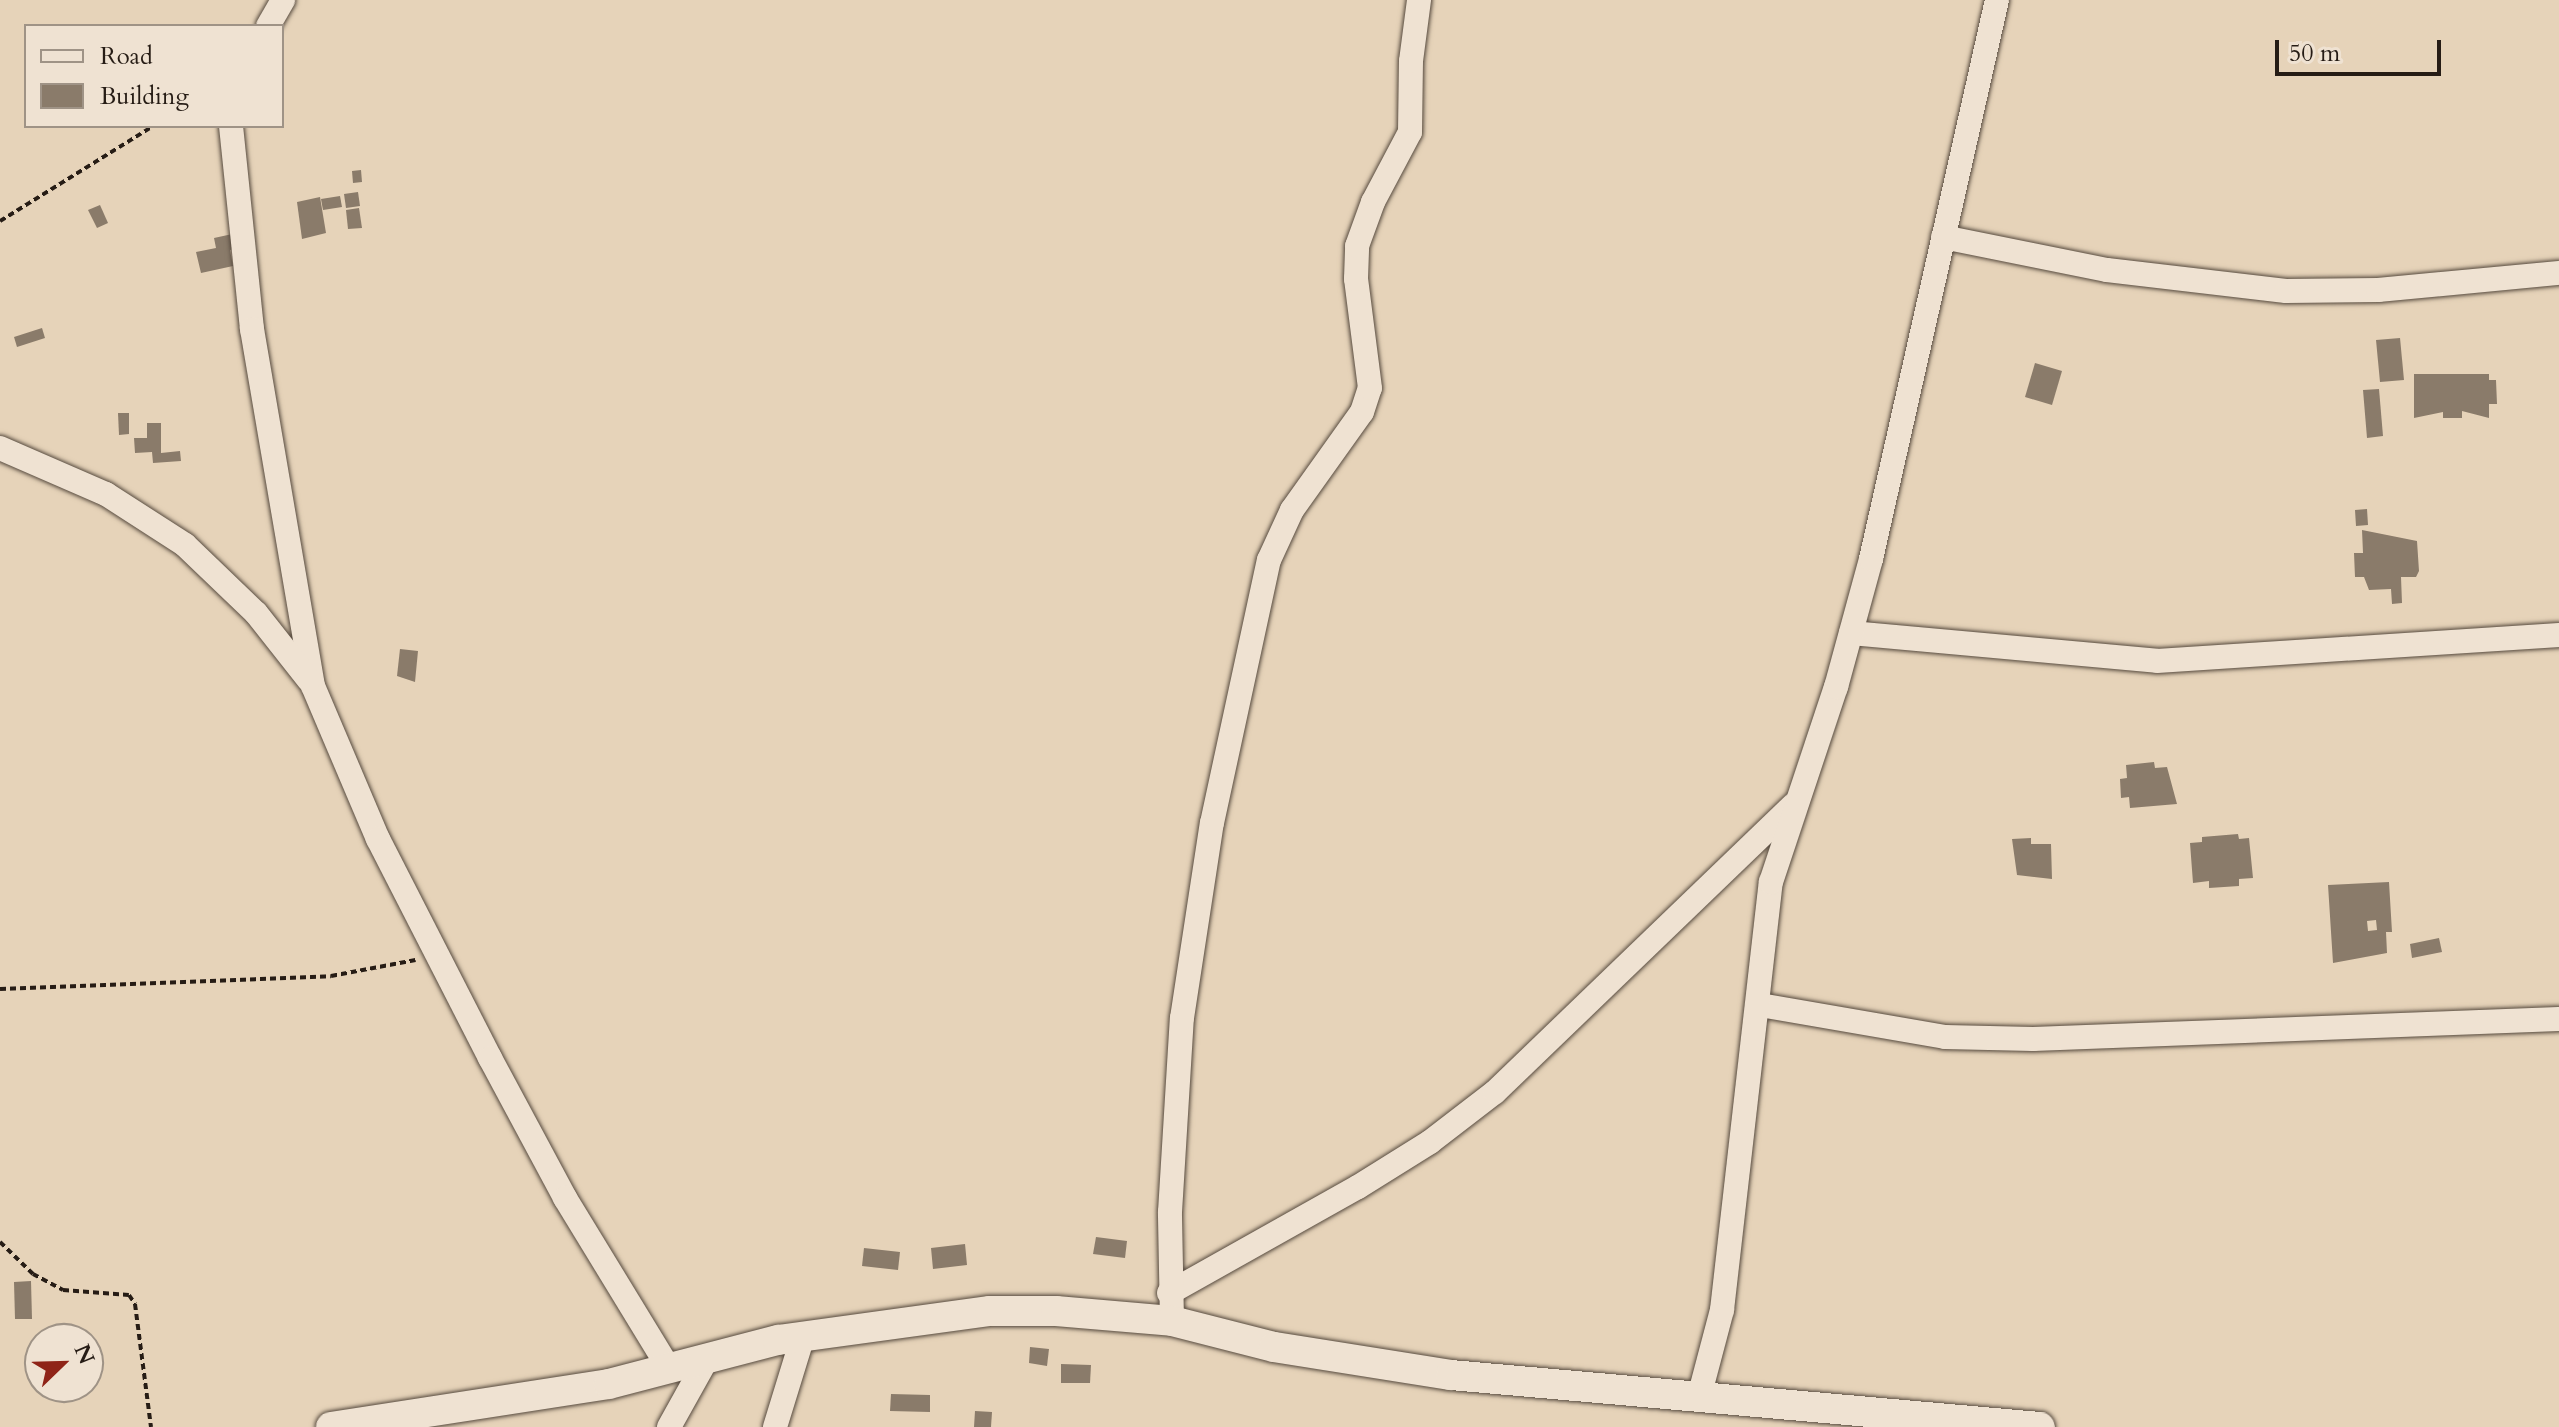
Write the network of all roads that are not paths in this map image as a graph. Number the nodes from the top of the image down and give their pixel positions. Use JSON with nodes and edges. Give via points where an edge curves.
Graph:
{"nodes":[{"id":1,"x":283,"y":0,"type":"edge"},
{"id":2,"x":1419,"y":0,"type":"edge"},
{"id":3,"x":1997,"y":0,"type":"edge"},
{"id":4,"x":269,"y":24,"type":"edge"},
{"id":5,"x":231,"y":128,"type":"edge"},
{"id":6,"x":1943,"y":237,"type":"junction"},
{"id":7,"x":2559,"y":273,"type":"edge"},
{"id":8,"x":0,"y":448,"type":"edge"},
{"id":9,"x":1851,"y":633,"type":"junction"},
{"id":10,"x":2559,"y":635,"type":"edge"},
{"id":11,"x":313,"y":686,"type":"junction"},
{"id":12,"x":1797,"y":802,"type":"junction"},
{"id":13,"x":1760,"y":1005,"type":"junction"},
{"id":14,"x":2559,"y":1019,"type":"edge"},
{"id":15,"x":1170,"y":1307,"type":"junction"},
{"id":16,"x":803,"y":1336,"type":"junction"},
{"id":17,"x":708,"y":1357,"type":"junction"},
{"id":18,"x":668,"y":1367,"type":"junction"},
{"id":19,"x":1699,"y":1397,"type":"junction"},
{"id":20,"x":331,"y":1427,"type":"edge"},
{"id":21,"x":669,"y":1427,"type":"edge"},
{"id":22,"x":775,"y":1427,"type":"edge"},
{"id":23,"x":2040,"y":1427,"type":"edge"}],
"edges":[{"from":1,"to":4,"type":"street"},
{"from":2,"to":15,"type":"street","via":[[1410,132],[1373,202],[1357,246],[1356,279],[1370,388],[1362,412],[1292,510],[1269,560],[1212,823],[1182,1018]]},
{"from":3,"to":6,"type":"street"},
{"from":5,"to":11,"type":"street","via":[[252,329]]},
{"from":6,"to":7,"type":"street","via":[[2107,270],[2286,291],[2378,290]]},
{"from":6,"to":9,"type":"street"},
{"from":8,"to":11,"type":"street","via":[[106,494],[185,545],[256,613]]},
{"from":9,"to":10,"type":"street","via":[[2157,661]]},
{"from":9,"to":12,"type":"street"},
{"from":11,"to":18,"type":"street","via":[[378,839],[438,955],[565,1198]]},
{"from":12,"to":13,"type":"street","via":[[1771,882]]},
{"from":12,"to":15,"type":"street","via":[[1495,1092],[1430,1142]]},
{"from":13,"to":14,"type":"street","via":[[1945,1037],[2033,1039]]},
{"from":13,"to":19,"type":"street","via":[[1722,1310]]},
{"from":15,"to":16,"type":"street","via":[[990,1311]]},
{"from":15,"to":19,"type":"street","via":[[1370,1364]]},
{"from":16,"to":17,"type":"street"},
{"from":16,"to":22,"type":"street"},
{"from":17,"to":18,"type":"street"},
{"from":17,"to":21,"type":"street"},
{"from":18,"to":20,"type":"street","via":[[467,1410]]},
{"from":19,"to":23,"type":"street"}]}
